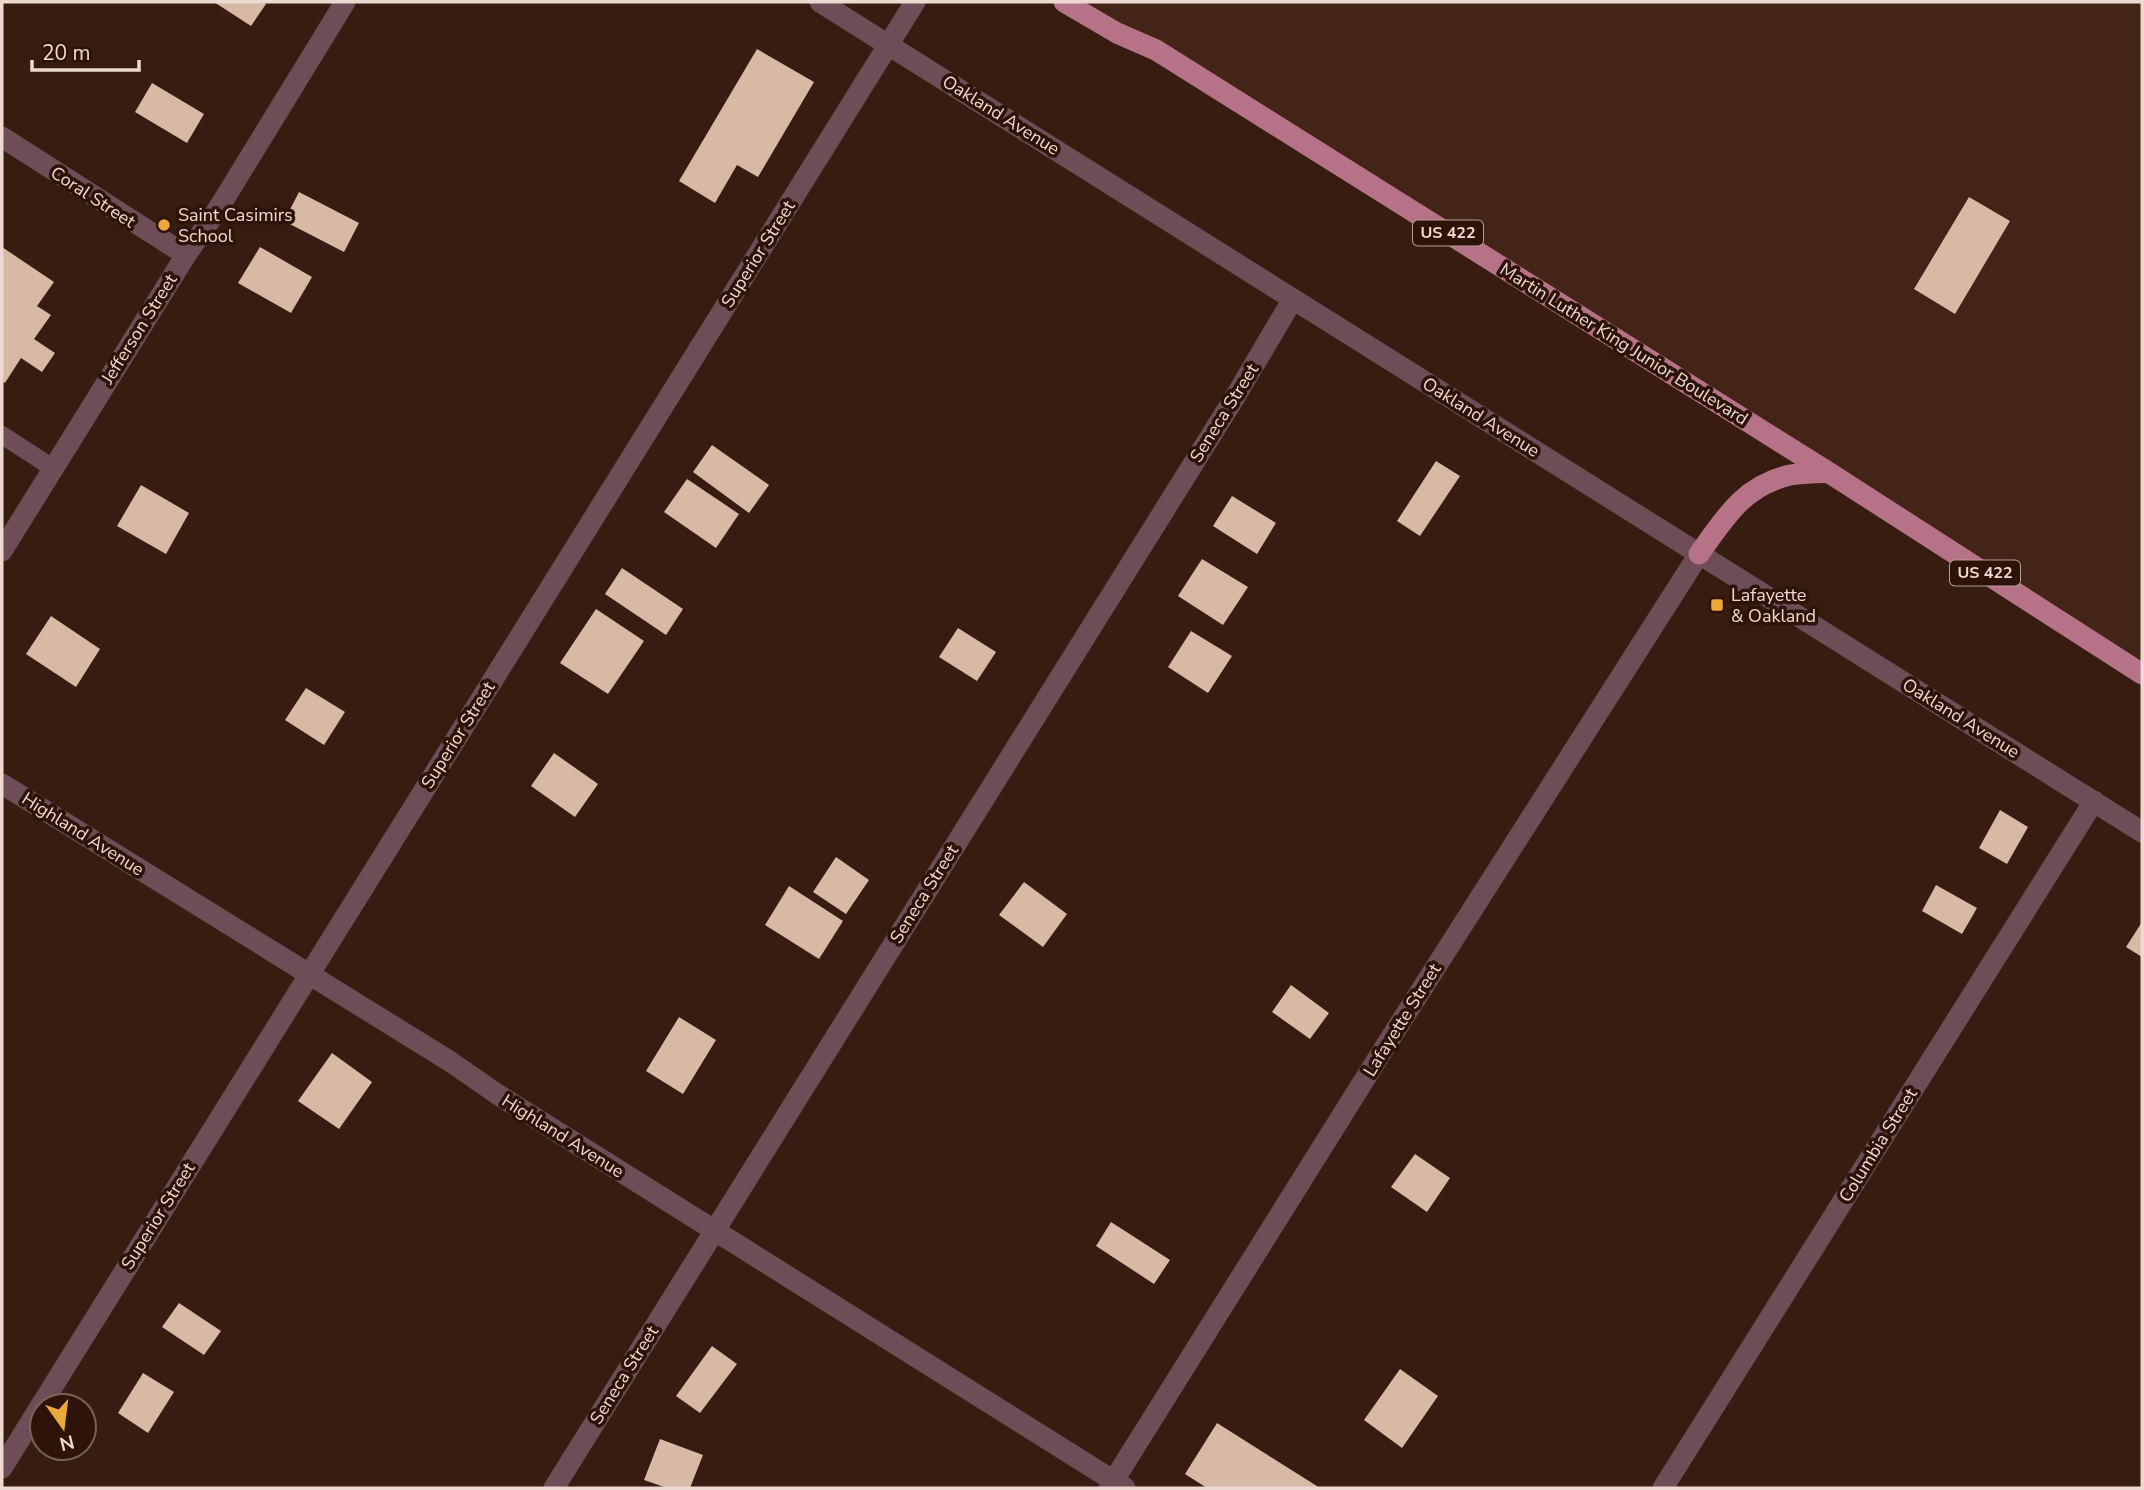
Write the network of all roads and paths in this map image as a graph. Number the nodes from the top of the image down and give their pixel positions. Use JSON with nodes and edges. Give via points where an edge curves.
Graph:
{"nodes":[{"id":1,"x":345,"y":2,"type":"edge"},
{"id":2,"x":820,"y":2,"type":"edge"},
{"id":3,"x":915,"y":2,"type":"edge"},
{"id":4,"x":1064,"y":2,"type":"edge"},
{"id":5,"x":888,"y":45,"type":"junction"},
{"id":6,"x":2,"y":137,"type":"edge"},
{"id":7,"x":186,"y":255,"type":"junction"},
{"id":8,"x":1293,"y":299,"type":"junction"},
{"id":9,"x":2,"y":435,"type":"edge"},
{"id":10,"x":53,"y":468,"type":"junction"},
{"id":11,"x":1828,"y":472,"type":"junction"},
{"id":12,"x":2,"y":551,"type":"edge"},
{"id":13,"x":1699,"y":554,"type":"junction"},
{"id":14,"x":2142,"y":674,"type":"edge"},
{"id":15,"x":2,"y":783,"type":"edge"},
{"id":16,"x":2094,"y":801,"type":"junction"},
{"id":17,"x":2142,"y":831,"type":"edge"},
{"id":18,"x":309,"y":975,"type":"junction"},
{"id":19,"x":714,"y":1231,"type":"junction"},
{"id":20,"x":2,"y":1468,"type":"edge"},
{"id":21,"x":1115,"y":1486,"type":"edge"},
{"id":22,"x":554,"y":1488,"type":"edge"},
{"id":23,"x":1662,"y":1488,"type":"edge"}],
"edges":[{"from":1,"to":7,"type":"street","name":"Jefferson Street"},
{"from":2,"to":5,"type":"street","name":"Oakland Avenue"},
{"from":3,"to":5,"type":"street","name":"Superior Street"},
{"from":4,"to":11,"type":"main road","name":"Martin Luther King Junior Boulevard","number":"US 422","via":[[1156,50]]},
{"from":5,"to":8,"type":"street","name":"Oakland Avenue"},
{"from":5,"to":18,"type":"street","name":"Superior Street"},
{"from":6,"to":7,"type":"street","name":"Coral Street"},
{"from":7,"to":10,"type":"street","name":"Jefferson Street"},
{"from":8,"to":13,"type":"street","name":"Oakland Avenue"},
{"from":8,"to":19,"type":"street","name":"Seneca Street"},
{"from":9,"to":10,"type":"lane"},
{"from":10,"to":12,"type":"street","name":"Jefferson Street"},
{"from":11,"to":13,"type":"main road","via":[[1790,475],[1758,487],[1736,504]]},
{"from":11,"to":14,"type":"main road","name":"Martin Luther King Junior Boulevard","number":"US 422"},
{"from":13,"to":16,"type":"street","name":"Oakland Avenue"},
{"from":13,"to":21,"type":"street","name":"Lafayette Street","via":[[1383,1050]]},
{"from":15,"to":18,"type":"street","name":"Highland Avenue"},
{"from":16,"to":17,"type":"street","name":"Oakland Avenue"},
{"from":16,"to":23,"type":"street","name":"Columbia Street"},
{"from":18,"to":19,"type":"street","name":"Highland Avenue"},
{"from":18,"to":20,"type":"street","name":"Superior Street"},
{"from":19,"to":21,"type":"street","name":"Highland Avenue"},
{"from":19,"to":22,"type":"street","name":"Seneca Street"}]}
